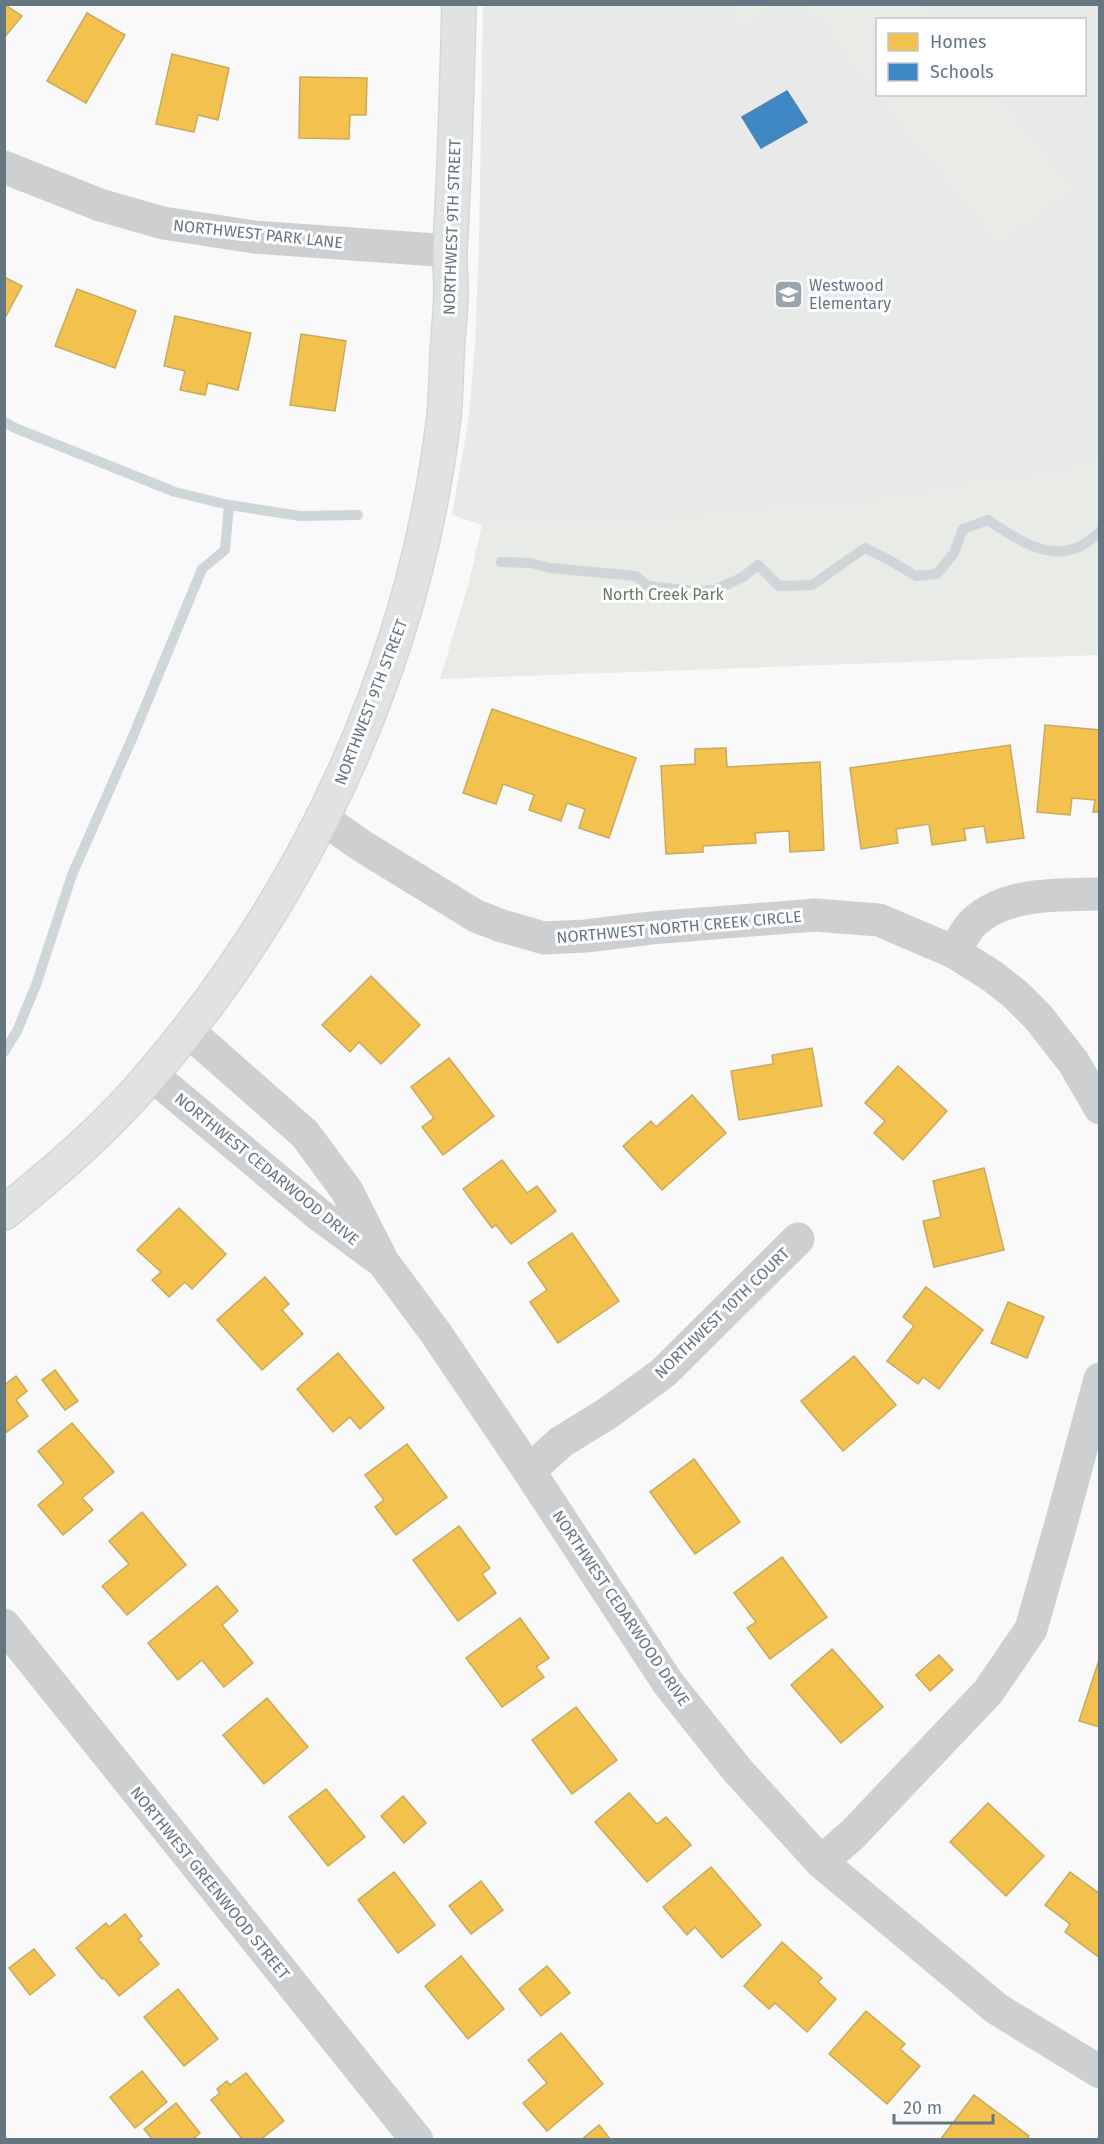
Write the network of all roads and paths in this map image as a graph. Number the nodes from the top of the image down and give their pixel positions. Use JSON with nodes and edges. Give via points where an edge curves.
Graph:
{"nodes":[{"id":1,"x":459,"y":4,"type":"edge"},
{"id":2,"x":4,"y":167,"type":"edge"},
{"id":3,"x":450,"y":251,"type":"junction"},
{"id":4,"x":322,"y":818,"type":"junction"},
{"id":5,"x":1100,"y":894,"type":"edge"},
{"id":6,"x":954,"y":952,"type":"junction"},
{"id":7,"x":187,"y":1030,"type":"junction"},
{"id":8,"x":152,"y":1075,"type":"junction"},
{"id":9,"x":1100,"y":1108,"type":"edge"},
{"id":10,"x":4,"y":1213,"type":"edge"},
{"id":11,"x":798,"y":1239,"type":"dead end"},
{"id":12,"x":383,"y":1262,"type":"junction"},
{"id":13,"x":1100,"y":1379,"type":"edge"},
{"id":14,"x":529,"y":1471,"type":"junction"},
{"id":15,"x":4,"y":1625,"type":"edge"},
{"id":16,"x":821,"y":1862,"type":"junction"},
{"id":17,"x":1100,"y":2072,"type":"edge"},
{"id":18,"x":417,"y":2139,"type":"edge"}],
"edges":[{"from":1,"to":3,"type":"street","name":"NORTHWEST 9TH STREET"},
{"from":2,"to":3,"type":"street","name":"NORTHWEST PARK LANE","via":[[100,205],[163,223],[254,237]]},
{"from":3,"to":4,"type":"street","name":"NORTHWEST 9TH STREET","via":[[444,416],[423,537],[405,612],[374,703]]},
{"from":4,"to":6,"type":"street","name":"NORTHWEST NORTH CREEK CIRCLE","via":[[476,916],[544,938],[815,915],[879,920]]},
{"from":4,"to":7,"type":"street","name":"NORTHWEST 9TH STREET","via":[[271,912]]},
{"from":5,"to":6,"type":"street","via":[[1024,899],[994,907],[973,923]]},
{"from":6,"to":9,"type":"street","name":"NORTHWEST NORTH CREEK CIRCLE","via":[[992,976],[1039,1018],[1074,1063]]},
{"from":7,"to":8,"type":"street","name":"NORTHWEST 9TH STREET"},
{"from":7,"to":12,"type":"street","name":"NORTHWEST CEDARWOOD DRIVE","via":[[305,1134],[347,1191]]},
{"from":8,"to":10,"type":"street","name":"NORTHWEST 9TH STREET","via":[[105,1125]]},
{"from":8,"to":12,"type":"street","name":"NORTHWEST CEDARWOOD DRIVE","via":[[318,1214]]},
{"from":11,"to":14,"type":"street","name":"NORTHWEST 10TH COURT","via":[[663,1373],[561,1442]]},
{"from":12,"to":14,"type":"street","name":"NORTHWEST CEDARWOOD DRIVE"},
{"from":13,"to":16,"type":"street","via":[[1031,1629],[987,1692],[853,1834]]},
{"from":14,"to":16,"type":"street","name":"NORTHWEST CEDARWOOD DRIVE","via":[[668,1683],[738,1771]]},
{"from":15,"to":18,"type":"street","name":"NORTHWEST GREENWOOD STREET"},
{"from":16,"to":17,"type":"street","name":"NORTHWEST CEDARWOOD DRIVE","via":[[996,2009]]}]}
